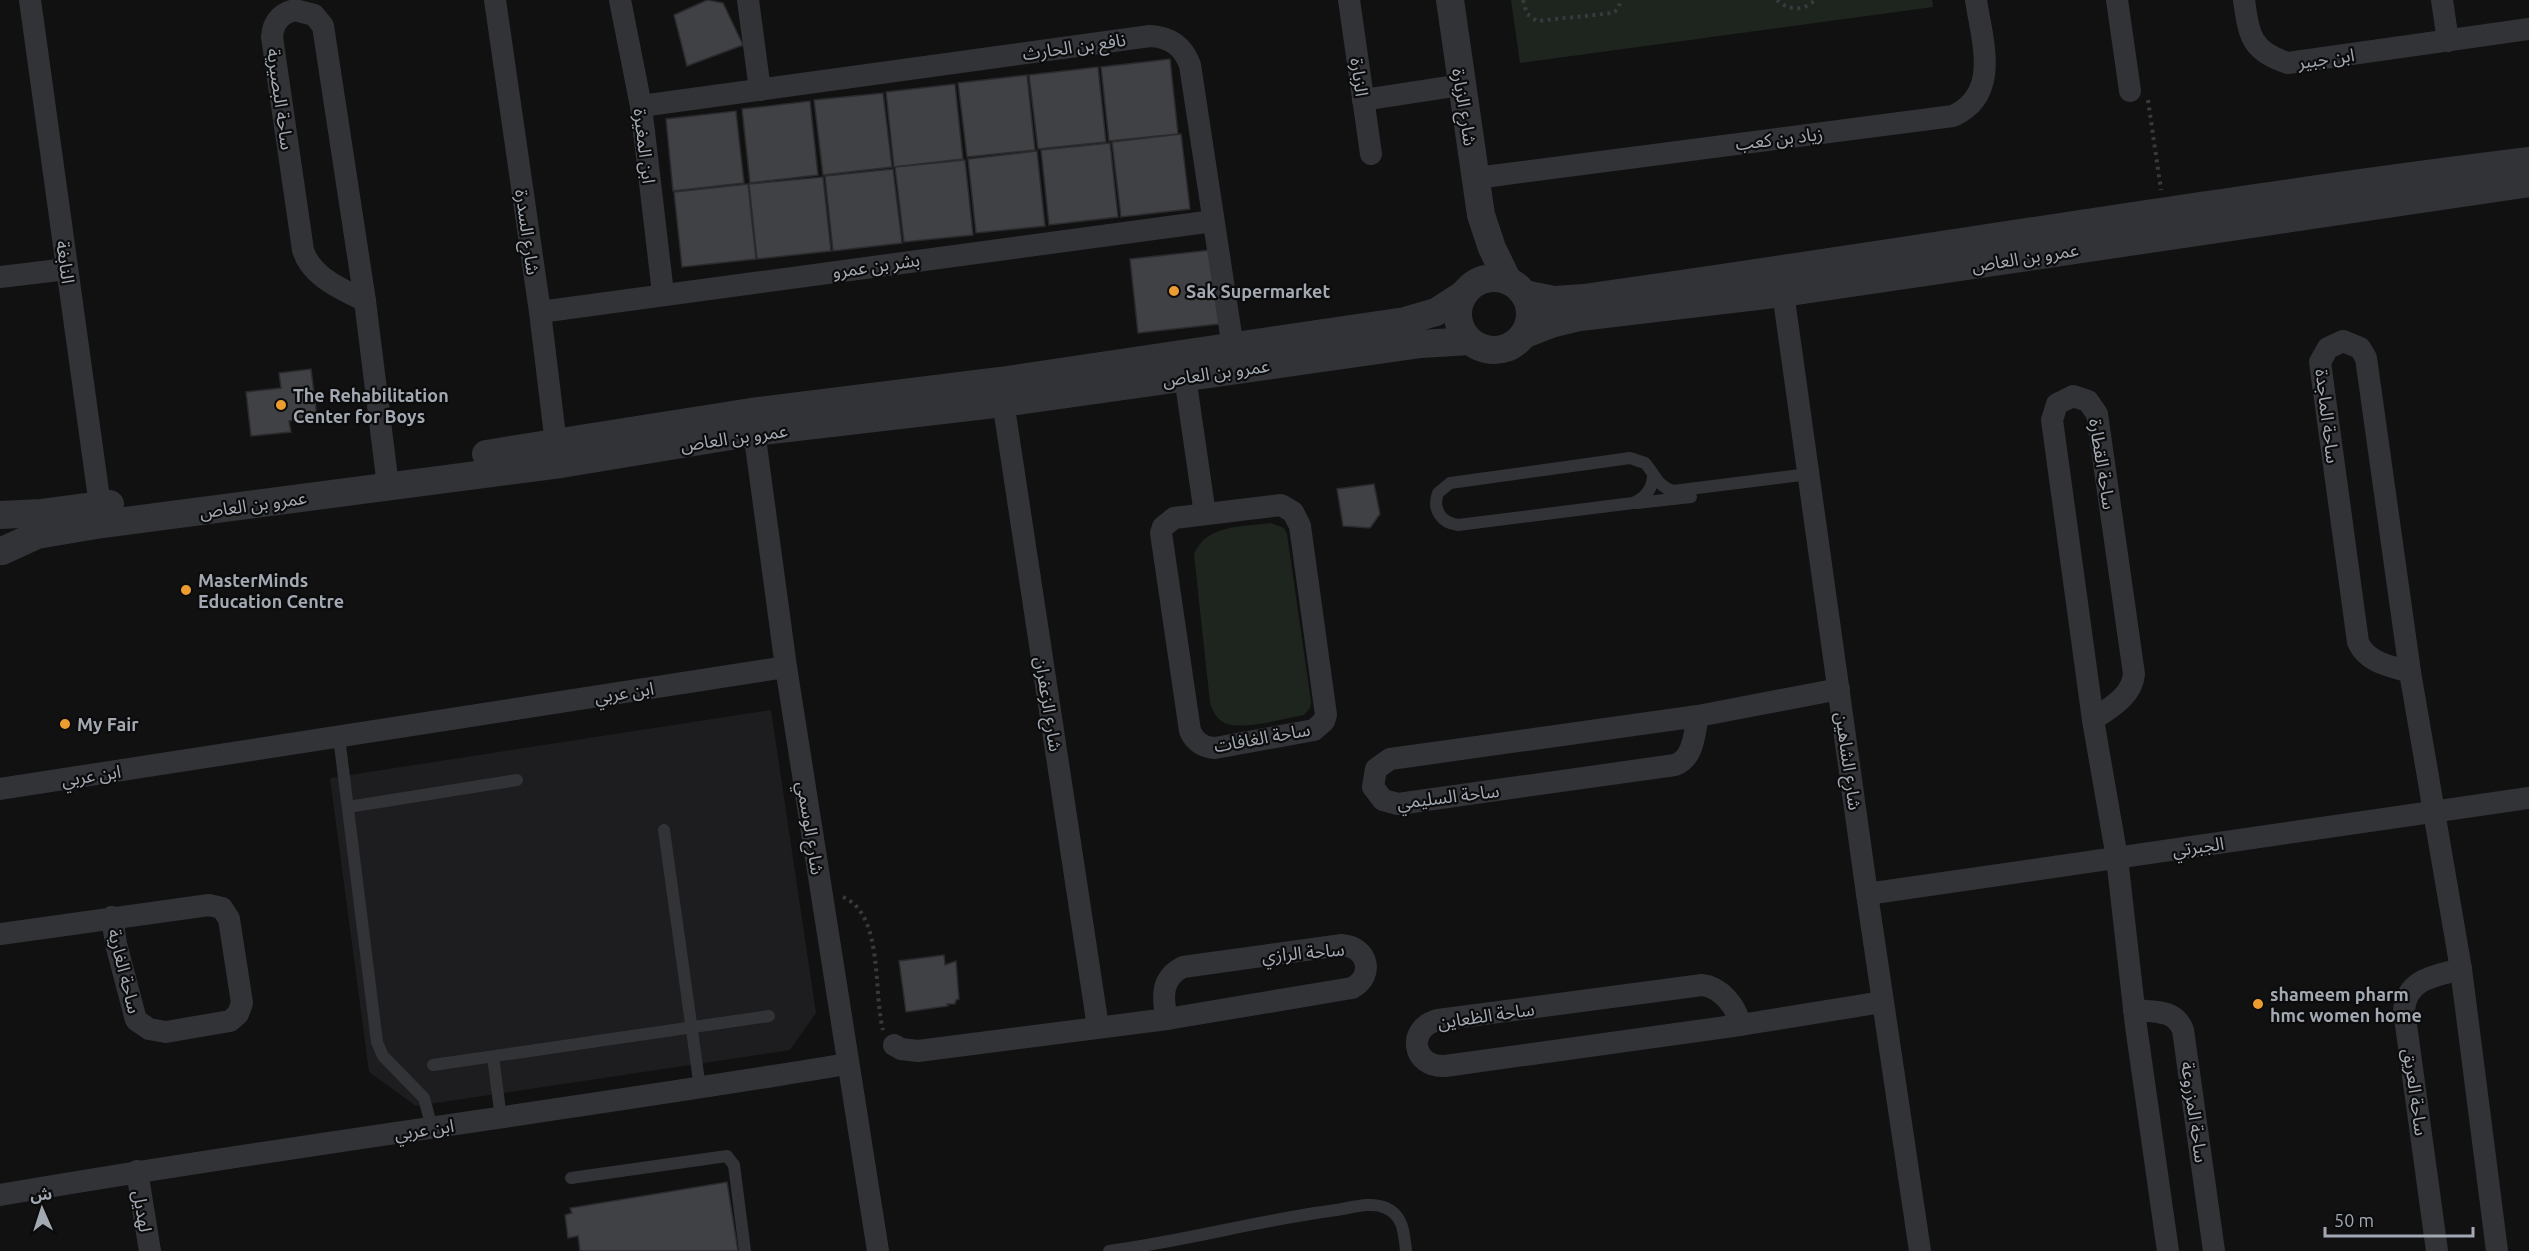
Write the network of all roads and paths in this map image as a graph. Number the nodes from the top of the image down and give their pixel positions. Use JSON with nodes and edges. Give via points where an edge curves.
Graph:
{"nodes":[{"id":1,"x":30,"y":0,"type":"edge"},
{"id":2,"x":495,"y":0,"type":"edge"},
{"id":3,"x":620,"y":0,"type":"edge"},
{"id":4,"x":748,"y":0,"type":"edge"},
{"id":5,"x":1349,"y":0,"type":"edge"},
{"id":6,"x":1450,"y":0,"type":"edge"},
{"id":7,"x":1523,"y":0,"type":"edge"},
{"id":8,"x":1621,"y":0,"type":"edge"},
{"id":9,"x":1777,"y":0,"type":"edge"},
{"id":10,"x":1815,"y":0,"type":"edge"},
{"id":11,"x":1976,"y":0,"type":"edge"},
{"id":12,"x":2116,"y":0,"type":"edge"},
{"id":13,"x":2244,"y":0,"type":"edge"},
{"id":14,"x":2442,"y":0,"type":"edge"},
{"id":15,"x":2529,"y":29,"type":"edge"},
{"id":16,"x":2448,"y":41,"type":"junction"},
{"id":17,"x":1461,"y":85,"type":"junction"},
{"id":18,"x":760,"y":90,"type":"junction"},
{"id":19,"x":2130,"y":91,"type":"joint"},
{"id":20,"x":1363,"y":100,"type":"junction"},
{"id":21,"x":641,"y":106,"type":"junction"},
{"id":22,"x":1371,"y":154,"type":"dead end"},
{"id":23,"x":2529,"y":161,"type":"edge"},
{"id":24,"x":1476,"y":178,"type":"junction"},
{"id":25,"x":2529,"y":183,"type":"edge"},
{"id":26,"x":2164,"y":212,"type":"junction"},
{"id":27,"x":1481,"y":214,"type":"junction"},
{"id":28,"x":1213,"y":221,"type":"junction"},
{"id":29,"x":67,"y":269,"type":"junction"},
{"id":30,"x":0,"y":277,"type":"edge"},
{"id":31,"x":1781,"y":282,"type":"junction"},
{"id":32,"x":1516,"y":288,"type":"junction"},
{"id":33,"x":1467,"y":291,"type":"junction"},
{"id":34,"x":663,"y":293,"type":"junction"},
{"id":35,"x":365,"y":301,"type":"junction"},
{"id":36,"x":540,"y":312,"type":"junction"},
{"id":37,"x":1523,"y":335,"type":"junction"},
{"id":38,"x":1470,"y":341,"type":"junction"},
{"id":39,"x":1234,"y":358,"type":"junction"},
{"id":40,"x":1184,"y":366,"type":"junction"},
{"id":41,"x":1001,"y":392,"type":"junction"},
{"id":42,"x":753,"y":422,"type":"junction"},
{"id":43,"x":558,"y":454,"type":"junction"},
{"id":44,"x":387,"y":477,"type":"junction"},
{"id":45,"x":1653,"y":477,"type":"junction"},
{"id":46,"x":1809,"y":477,"type":"junction"},
{"id":47,"x":1633,"y":503,"type":"junction"},
{"id":48,"x":1205,"y":514,"type":"junction"},
{"id":49,"x":0,"y":515,"type":"edge"},
{"id":50,"x":101,"y":515,"type":"junction"},
{"id":51,"x":1,"y":544,"type":"edge"},
{"id":52,"x":786,"y":667,"type":"junction"},
{"id":53,"x":2410,"y":672,"type":"junction"},
{"id":54,"x":1839,"y":689,"type":"junction"},
{"id":55,"x":1698,"y":716,"type":"junction"},
{"id":56,"x":2092,"y":720,"type":"junction"},
{"id":57,"x":339,"y":737,"type":"junction"},
{"id":58,"x":517,"y":780,"type":"dead end"},
{"id":59,"x":0,"y":784,"type":"edge"},
{"id":60,"x":0,"y":789,"type":"edge"},
{"id":61,"x":2529,"y":798,"type":"edge"},
{"id":62,"x":348,"y":807,"type":"junction"},
{"id":63,"x":2434,"y":812,"type":"junction"},
{"id":64,"x":664,"y":831,"type":"dead end"},
{"id":65,"x":2117,"y":858,"type":"junction"},
{"id":66,"x":820,"y":888,"type":"junction"},
{"id":67,"x":1867,"y":894,"type":"junction"},
{"id":68,"x":112,"y":917,"type":"junction"},
{"id":69,"x":0,"y":934,"type":"edge"},
{"id":70,"x":2461,"y":969,"type":"junction"},
{"id":71,"x":1882,"y":1002,"type":"junction"},
{"id":72,"x":2134,"y":1010,"type":"junction"},
{"id":73,"x":769,"y":1016,"type":"dead end"},
{"id":74,"x":1167,"y":1019,"type":"junction"},
{"id":75,"x":1740,"y":1025,"type":"junction"},
{"id":76,"x":1098,"y":1027,"type":"junction"},
{"id":77,"x":692,"y":1028,"type":"junction"},
{"id":78,"x":894,"y":1045,"type":"joint"},
{"id":79,"x":493,"y":1057,"type":"junction"},
{"id":80,"x":847,"y":1064,"type":"junction"},
{"id":81,"x":433,"y":1065,"type":"dead end"},
{"id":82,"x":700,"y":1088,"type":"junction"},
{"id":83,"x":501,"y":1118,"type":"junction"},
{"id":84,"x":432,"y":1128,"type":"junction"},
{"id":85,"x":137,"y":1171,"type":"junction"},
{"id":86,"x":572,"y":1178,"type":"dead end"},
{"id":87,"x":0,"y":1194,"type":"edge"},
{"id":88,"x":876,"y":1248,"type":"edge"},
{"id":89,"x":1125,"y":1250,"type":"edge"},
{"id":90,"x":150,"y":1251,"type":"edge"},
{"id":91,"x":744,"y":1251,"type":"edge"},
{"id":92,"x":1109,"y":1251,"type":"edge"},
{"id":93,"x":1406,"y":1251,"type":"edge"},
{"id":94,"x":1920,"y":1251,"type":"edge"},
{"id":95,"x":2168,"y":1251,"type":"edge"},
{"id":96,"x":2214,"y":1251,"type":"edge"},
{"id":97,"x":2437,"y":1251,"type":"edge"},
{"id":98,"x":2497,"y":1251,"type":"edge"}],
"edges":[{"from":1,"to":29,"type":"street","name":"النابغة"},
{"from":2,"to":36,"type":"street","name":"شارع السدرة"},
{"from":3,"to":21,"type":"street","name":"ابن المغيرة"},
{"from":4,"to":18,"type":"street"},
{"from":5,"to":20,"type":"street","name":"الزبارة"},
{"from":6,"to":17,"type":"street","name":"شارع الزبارة"},
{"from":7,"to":8,"type":"path","via":[[1527,14],[1537,21],[1613,13]]},
{"from":9,"to":10,"type":"path","via":[[1796,9]]},
{"from":11,"to":24,"type":"street","name":"زياد بن كعب","via":[[1986,65],[1977,98],[1953,116]]},
{"from":12,"to":19,"type":"street"},
{"from":13,"to":16,"type":"street","name":"ابن جبير","via":[[2247,26],[2255,44],[2269,57],[2288,63]]},
{"from":14,"to":16,"type":"street"},
{"from":15,"to":16,"type":"street","name":"ابن جبير"},
{"from":17,"to":20,"type":"street"},
{"from":17,"to":24,"type":"street","name":"شارع الزبارة"},
{"from":18,"to":21,"type":"street","name":"نافع بن الحارث"},
{"from":18,"to":28,"type":"street","name":"نافع بن الحارث","via":[[1159,36],[1182,49],[1190,65]]},
{"from":19,"to":26,"type":"path","via":[[2147,99]]},
{"from":20,"to":22,"type":"street","name":"الزبارة"},
{"from":21,"to":34,"type":"street","name":"ابن المغيرة"},
{"from":23,"to":26,"type":"street","name":"عمرو بن العاص","via":[[2336,184]]},
{"from":24,"to":27,"type":"street","name":"شارع الزبارة"},
{"from":25,"to":31,"type":"street","name":"عمرو بن العاص"},
{"from":26,"to":31,"type":"street","name":"عمرو بن العاص"},
{"from":27,"to":32,"type":"street","name":"شارع الزبارة","via":[[1492,248]]},
{"from":27,"to":33,"type":"street","name":"شارع الزبارة"},
{"from":28,"to":34,"type":"street","name":"بشر بن عمرو"},
{"from":28,"to":39,"type":"street","name":"نافع بن الحارث"},
{"from":29,"to":30,"type":"street"},
{"from":29,"to":50,"type":"street","name":"النابغة"},
{"from":31,"to":32,"type":"street","name":"عمرو بن العاص","via":[[1569,300],[1554,300]]},
{"from":31,"to":37,"type":"street","name":"عمرو بن العاص","via":[[1580,317]]},
{"from":31,"to":46,"type":"street","name":"شارع الشاهين"},
{"from":32,"to":33,"type":"street","via":[[1488,279]]},
{"from":32,"to":37,"type":"street","via":[[1530,315]]},
{"from":33,"to":38,"type":"street","via":[[1458,314],[1459,324]]},
{"from":33,"to":39,"type":"street","name":"عمرو بن العاص","via":[[1421,317]]},
{"from":34,"to":36,"type":"street","name":"بشر بن عمرو"},
{"from":35,"to":35,"type":"street","name":"ساحة البصيرية","via":[[323,26],[308,12],[288,12],[274,24],[272,37],[303,250],[318,273]]},
{"from":35,"to":44,"type":"street","name":"ساحة البصيرية"},
{"from":36,"to":43,"type":"street","name":"شارع السدرة"},
{"from":37,"to":38,"type":"street","via":[[1498,350]]},
{"from":38,"to":39,"type":"street","name":"عمرو بن العاص"},
{"from":39,"to":40,"type":"street","name":"عمرو بن العاص"},
{"from":40,"to":41,"type":"street","name":"عمرو بن العاص"},
{"from":40,"to":48,"type":"street"},
{"from":41,"to":42,"type":"street","name":"عمرو بن العاص"},
{"from":41,"to":76,"type":"street","name":"شارع الزعفران"},
{"from":42,"to":43,"type":"street","name":"عمرو بن العاص"},
{"from":42,"to":52,"type":"street","name":"شارع الوسمي"},
{"from":43,"to":44,"type":"street","name":"عمرو بن العاص"},
{"from":44,"to":50,"type":"street","name":"عمرو بن العاص"},
{"from":45,"to":46,"type":"lane","via":[[1673,491]]},
{"from":45,"to":47,"type":"lane","via":[[1650,490]]},
{"from":45,"to":47,"type":"lane","via":[[1645,463],[1630,458],[1455,481],[1441,488],[1436,503],[1442,519],[1458,525]]},
{"from":46,"to":47,"type":"lane"},
{"from":46,"to":54,"type":"street","name":"شارع الشاهين"},
{"from":48,"to":48,"type":"street","name":"ساحة الغافات","via":[[1174,518],[1161,533],[1190,731],[1199,744],[1215,748],[1314,730],[1323,721],[1326,708],[1297,518],[1281,504]]},
{"from":49,"to":50,"type":"street","name":"عمرو بن العاص"},
{"from":50,"to":51,"type":"street","name":"عمرو بن العاص"},
{"from":52,"to":57,"type":"street","name":"ابن عربي"},
{"from":52,"to":66,"type":"street","name":"شارع الوسمي"},
{"from":53,"to":53,"type":"street","name":"ساحة الماجدة","via":[[2366,358],[2355,344],[2337,342],[2324,352],[2321,367],[2358,642],[2370,659]]},
{"from":53,"to":63,"type":"street","name":"ساحة الماجدة"},
{"from":54,"to":55,"type":"street","name":"ساحة السليمي"},
{"from":54,"to":67,"type":"street","name":"شارع الشاهين"},
{"from":55,"to":55,"type":"street","name":"ساحة السليمي","via":[[1390,759],[1376,769],[1373,787],[1383,800],[1398,804],[1675,765],[1690,751]]},
{"from":56,"to":56,"type":"street","name":"ساحة القطارة","via":[[2126,695],[2134,674],[2097,414],[2088,401],[2073,396],[2057,404],[2052,420]]},
{"from":56,"to":65,"type":"street","name":"ساحة القطارة"},
{"from":57,"to":60,"type":"street","name":"ابن عربي"},
{"from":57,"to":62,"type":"lane"},
{"from":58,"to":62,"type":"lane"},
{"from":59,"to":60,"type":"street"},
{"from":61,"to":63,"type":"street","name":"الجبرتي"},
{"from":62,"to":84,"type":"lane","via":[[378,1050],[424,1098]]},
{"from":63,"to":65,"type":"street","name":"الجبرتي"},
{"from":63,"to":70,"type":"street"},
{"from":64,"to":77,"type":"lane"},
{"from":65,"to":67,"type":"street","name":"الجبرتي"},
{"from":65,"to":72,"type":"street"},
{"from":66,"to":78,"type":"path","via":[[852,901],[868,924],[882,1024]]},
{"from":66,"to":80,"type":"street","name":"شارع الوسمي"},
{"from":67,"to":71,"type":"street","name":"شارع الشاهين"},
{"from":68,"to":68,"type":"street","name":"ساحة الغارية","via":[[209,905],[222,908],[229,919],[242,1003],[238,1014],[230,1021],[166,1032],[149,1029],[136,1020]]},
{"from":68,"to":69,"type":"street","name":"ساحة الغارية"},
{"from":70,"to":97,"type":"street","name":"ساحة العريق","via":[[2415,984],[2404,1010]]},
{"from":70,"to":98,"type":"street"},
{"from":71,"to":75,"type":"street","name":"ساحة الظعاين"},
{"from":71,"to":94,"type":"street","name":"شارع الشاهين"},
{"from":72,"to":95,"type":"street"},
{"from":72,"to":96,"type":"street","name":"ساحة المزروعة","via":[[2169,1014],[2180,1022],[2183,1030]]},
{"from":73,"to":77,"type":"lane"},
{"from":74,"to":74,"type":"street","name":"ساحة الرازي","via":[[1352,988],[1366,973],[1365,959],[1356,948],[1342,945],[1183,967],[1164,985]]},
{"from":74,"to":76,"type":"street","name":"ساحة الرازي"},
{"from":75,"to":75,"type":"street","name":"ساحة الظعاين","via":[[1737,1013],[1720,992],[1702,985],[1438,1020],[1424,1027],[1417,1042],[1419,1054],[1427,1062],[1445,1066]]},
{"from":76,"to":78,"type":"street","name":"ساحة الرازي","via":[[918,1051]]},
{"from":77,"to":79,"type":"lane"},
{"from":77,"to":82,"type":"lane"},
{"from":79,"to":81,"type":"lane"},
{"from":79,"to":83,"type":"lane"},
{"from":80,"to":82,"type":"street","name":"ابن عربي"},
{"from":80,"to":88,"type":"street","name":"شارع الوسمي"},
{"from":82,"to":83,"type":"street","name":"ابن عربي"},
{"from":83,"to":84,"type":"street","name":"ابن عربي"},
{"from":84,"to":85,"type":"street","name":"ابن عربي"},
{"from":85,"to":87,"type":"street","name":"ابن عربي"},
{"from":85,"to":90,"type":"street","name":"لهديل"},
{"from":86,"to":91,"type":"lane","via":[[727,1156],[734,1165]]},
{"from":89,"to":92,"type":"lane"},
{"from":89,"to":93,"type":"lane","via":[[1316,1212],[1371,1205],[1385,1207],[1397,1216]]}]}
